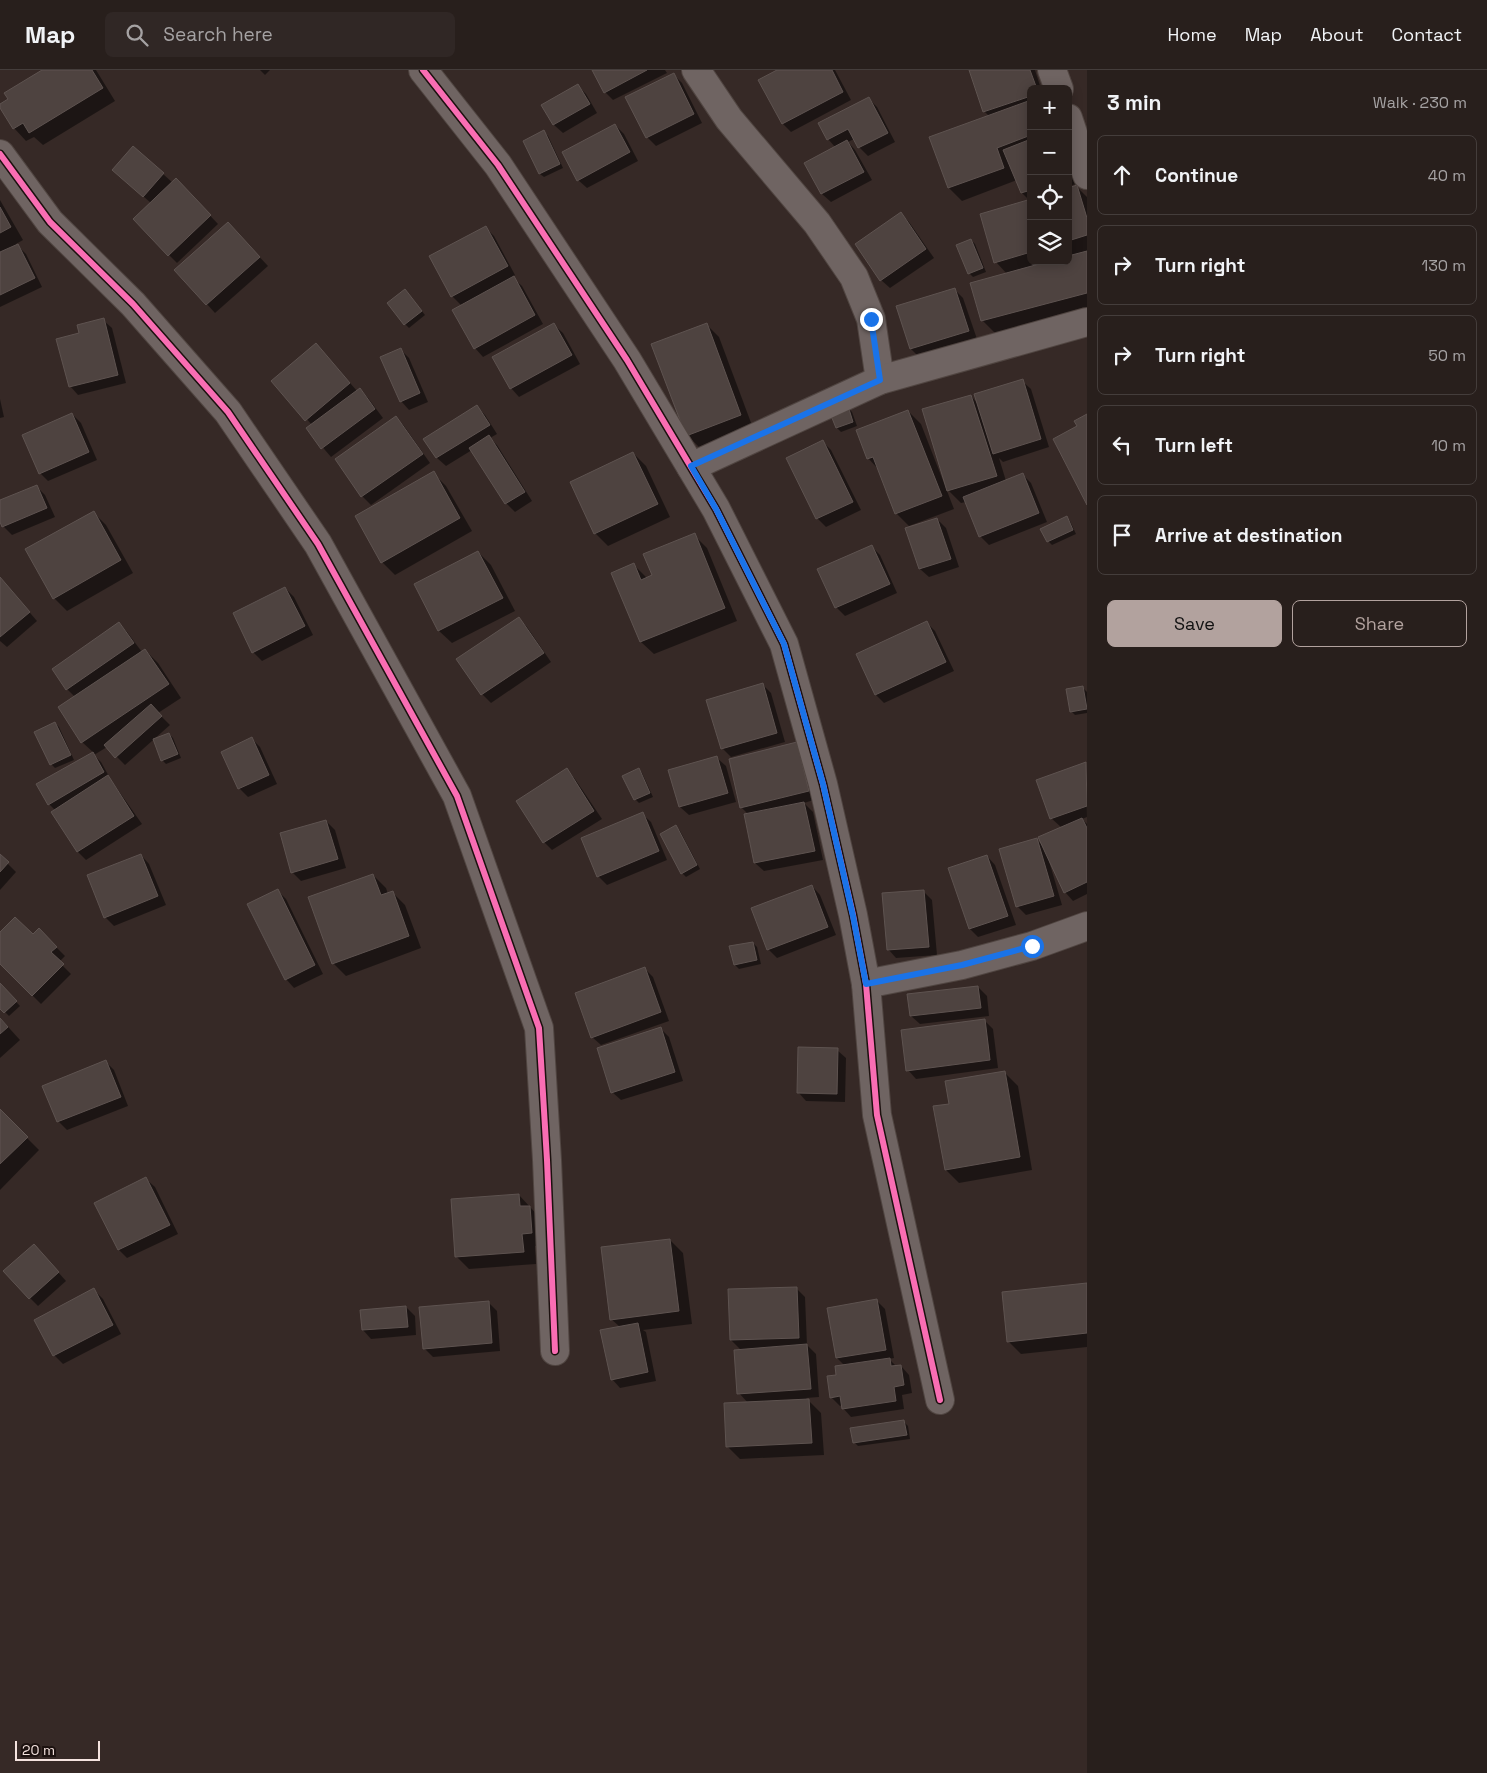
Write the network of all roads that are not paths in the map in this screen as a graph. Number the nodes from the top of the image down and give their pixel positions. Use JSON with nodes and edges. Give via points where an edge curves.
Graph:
{"nodes":[{"id":1,"x":423,"y":70,"type":"edge"},
{"id":2,"x":696,"y":70,"type":"edge"},
{"id":3,"x":1052,"y":70,"type":"edge"},
{"id":4,"x":1058,"y":85,"type":"edge"},
{"id":5,"x":1072,"y":130,"type":"edge"},
{"id":6,"x":0,"y":154,"type":"edge"},
{"id":7,"x":1087,"y":174,"type":"edge"},
{"id":8,"x":1087,"y":322,"type":"edge"},
{"id":9,"x":880,"y":380,"type":"junction"},
{"id":10,"x":691,"y":466,"type":"junction"},
{"id":11,"x":1087,"y":926,"type":"edge"},
{"id":12,"x":866,"y":984,"type":"junction"},
{"id":13,"x":555,"y":1351,"type":"dead end"},
{"id":14,"x":940,"y":1400,"type":"dead end"}],
"edges":[{"from":1,"to":10,"type":"street","via":[[498,165],[627,360]]},
{"from":2,"to":9,"type":"street","via":[[729,119],[817,223],[854,277],[871,319]]},
{"from":3,"to":4,"type":"street"},
{"from":5,"to":7,"type":"street"},
{"from":6,"to":13,"type":"street","via":[[50,222],[133,304],[228,412],[318,544],[457,796],[539,1028]]},
{"from":8,"to":9,"type":"street"},
{"from":9,"to":10,"type":"street"},
{"from":10,"to":12,"type":"street","via":[[784,644],[823,784]]},
{"from":11,"to":12,"type":"street","via":[[1032,946],[962,965]]},
{"from":12,"to":14,"type":"street","via":[[877,1115]]}]}
